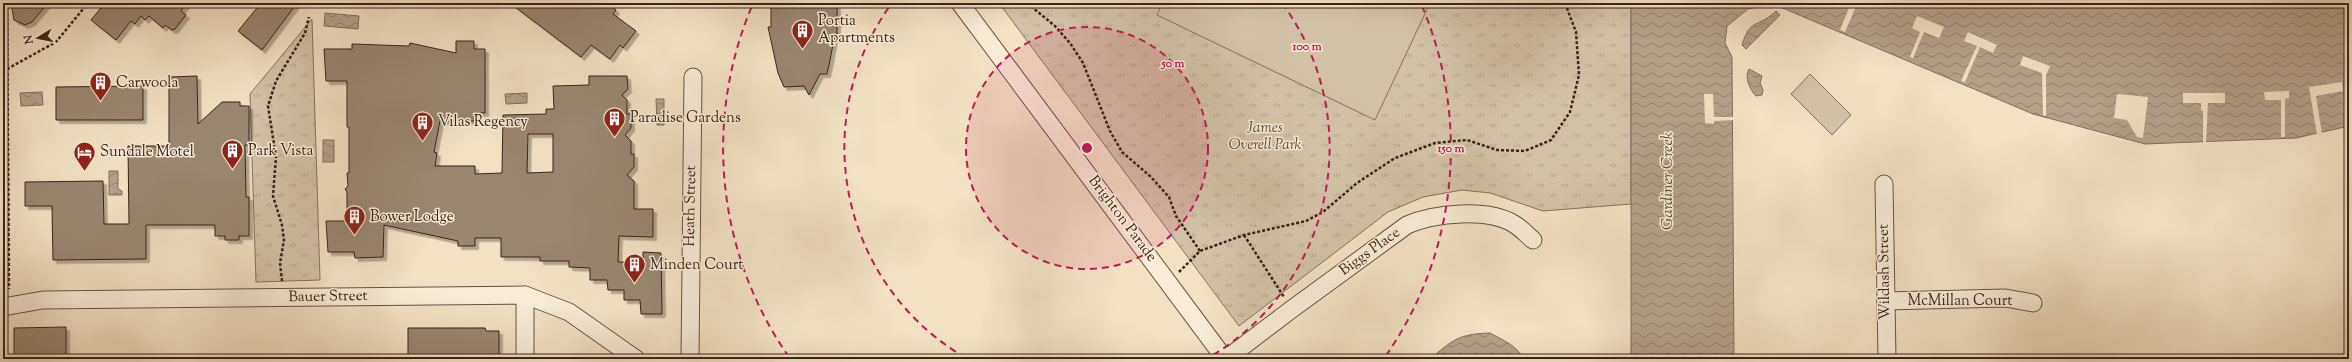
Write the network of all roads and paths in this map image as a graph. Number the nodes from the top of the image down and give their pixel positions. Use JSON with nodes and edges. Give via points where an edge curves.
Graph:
{"nodes":[{"id":1,"x":7,"y":3,"type":"edge"},
{"id":2,"x":88,"y":3,"type":"edge"},
{"id":3,"x":960,"y":3,"type":"edge"},
{"id":4,"x":1027,"y":3,"type":"edge"},
{"id":5,"x":1565,"y":3,"type":"edge"},
{"id":6,"x":309,"y":16,"type":"dead end"},
{"id":7,"x":7,"y":69,"type":"junction"},
{"id":8,"x":693,"y":77,"type":"dead end"},
{"id":9,"x":1884,"y":184,"type":"dead end"},
{"id":10,"x":3,"y":192,"type":"edge"},
{"id":11,"x":8,"y":192,"type":"junction"},
{"id":12,"x":1244,"y":235,"type":"junction"},
{"id":13,"x":1533,"y":240,"type":"dead end"},
{"id":14,"x":1200,"y":252,"type":"junction"},
{"id":15,"x":1170,"y":282,"type":"junction"},
{"id":16,"x":525,"y":295,"type":"junction"},
{"id":17,"x":283,"y":298,"type":"junction"},
{"id":18,"x":1886,"y":301,"type":"junction"},
{"id":19,"x":2033,"y":303,"type":"dead end"},
{"id":20,"x":6,"y":308,"type":"edge"},
{"id":21,"x":1292,"y":309,"type":"junction"},
{"id":22,"x":525,"y":359,"type":"edge"},
{"id":23,"x":636,"y":359,"type":"edge"},
{"id":24,"x":690,"y":359,"type":"edge"},
{"id":25,"x":1226,"y":359,"type":"edge"},
{"id":26,"x":1887,"y":359,"type":"edge"}],
"edges":[{"from":1,"to":7,"type":"path"},
{"from":2,"to":7,"type":"path","via":[[56,42]]},
{"from":3,"to":15,"type":"street","name":"Brighton Parade"},
{"from":4,"to":14,"type":"path","via":[[1055,26],[1070,43],[1083,63],[1110,131],[1122,152],[1150,176],[1169,197],[1176,216]]},
{"from":5,"to":12,"type":"path","via":[[1576,32],[1579,75],[1570,112],[1551,140],[1525,151],[1497,150],[1467,140],[1435,143],[1395,158],[1357,183],[1323,212],[1306,221]]},
{"from":6,"to":17,"type":"path","via":[[305,33],[276,81],[268,106],[276,156],[273,196],[284,240],[280,264]]},
{"from":7,"to":11,"type":"path"},
{"from":8,"to":24,"type":"street","name":"Heath Street"},
{"from":9,"to":18,"type":"street","name":"Wildash Street"},
{"from":10,"to":11,"type":"path"},
{"from":11,"to":20,"type":"path"},
{"from":12,"to":14,"type":"path"},
{"from":12,"to":21,"type":"path"},
{"from":13,"to":21,"type":"street","name":"Biggs Place","via":[[1513,223],[1484,215],[1424,218],[1407,225]]},
{"from":14,"to":15,"type":"path"},
{"from":15,"to":25,"type":"street","name":"Brighton Parade"},
{"from":16,"to":17,"type":"street","name":"Bauer Street"},
{"from":16,"to":22,"type":"street"},
{"from":16,"to":23,"type":"street","name":"Bauer Street","via":[[569,312]]},
{"from":17,"to":20,"type":"street","name":"Bauer Street","via":[[43,300]]},
{"from":18,"to":19,"type":"street","name":"McMillan Court","via":[[2004,298]]},
{"from":18,"to":26,"type":"street","name":"Wildash Street"},
{"from":21,"to":25,"type":"street","name":"Biggs Place"}]}
